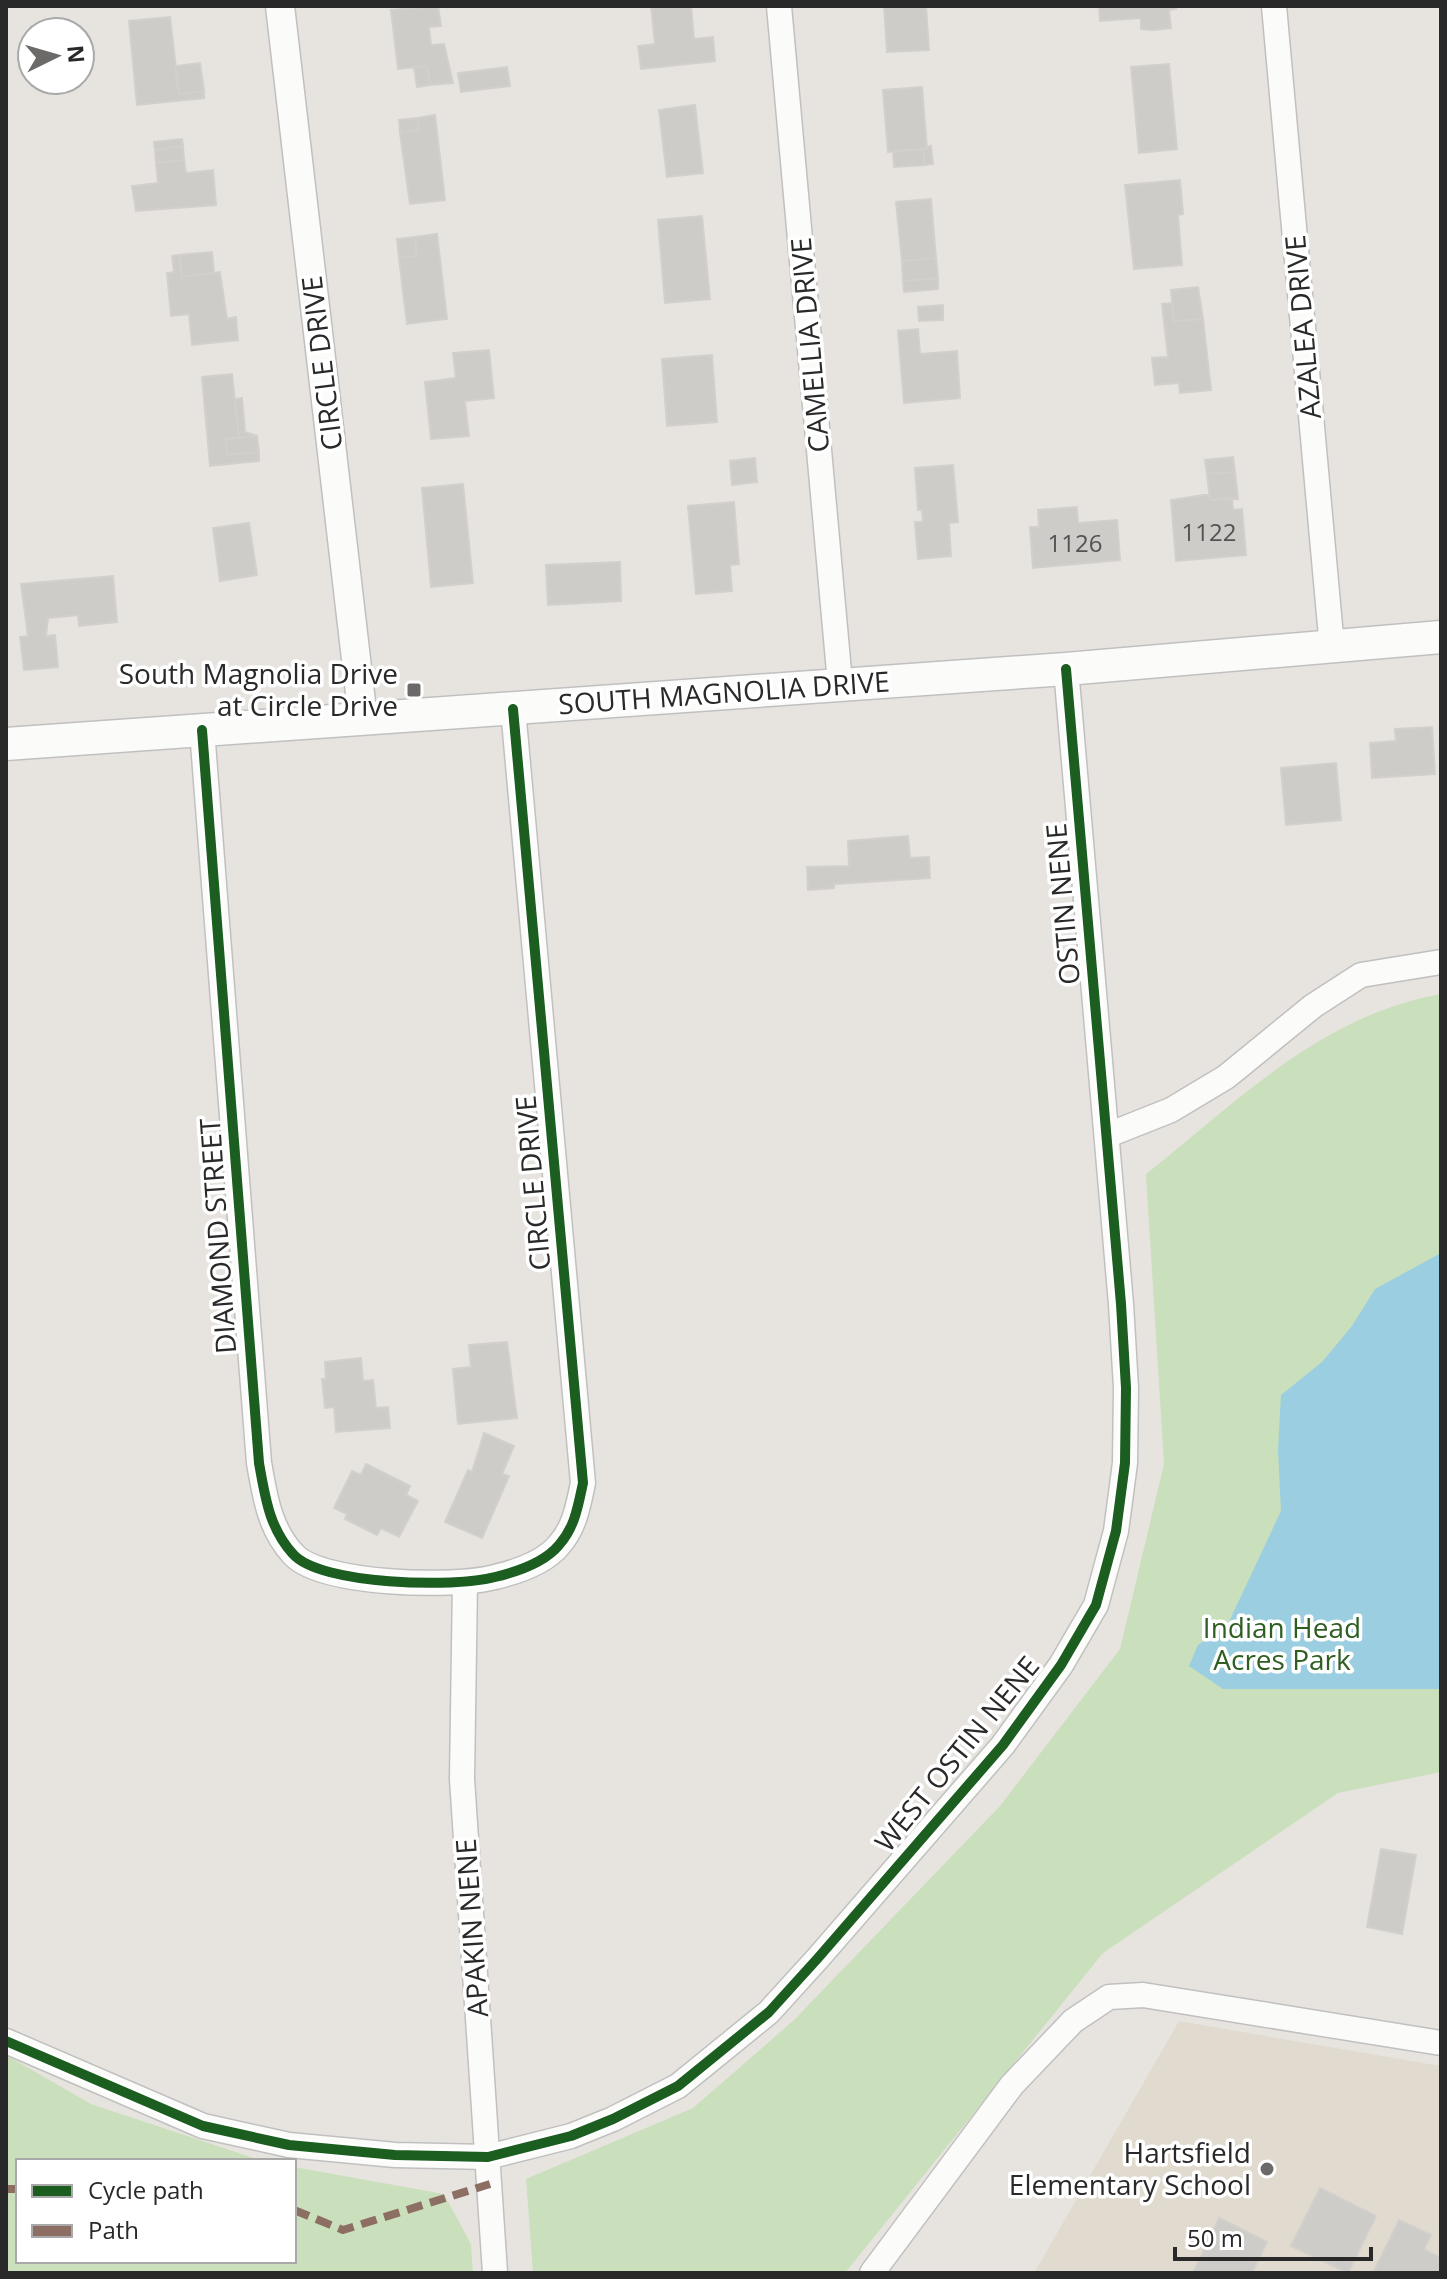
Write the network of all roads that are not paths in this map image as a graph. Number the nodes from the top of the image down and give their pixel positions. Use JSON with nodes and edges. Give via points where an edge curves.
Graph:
{"nodes":[{"id":1,"x":280,"y":6,"type":"edge"},
{"id":2,"x":779,"y":6,"type":"edge"},
{"id":3,"x":1274,"y":6,"type":"edge"},
{"id":4,"x":1441,"y":637,"type":"edge"},
{"id":5,"x":1332,"y":648,"type":"junction"},
{"id":6,"x":1066,"y":669,"type":"junction"},
{"id":7,"x":840,"y":683,"type":"junction"},
{"id":8,"x":513,"y":709,"type":"junction"},
{"id":9,"x":363,"y":719,"type":"junction"},
{"id":10,"x":202,"y":730,"type":"junction"},
{"id":11,"x":6,"y":744,"type":"edge"},
{"id":12,"x":1441,"y":962,"type":"edge"},
{"id":13,"x":1108,"y":1135,"type":"junction"},
{"id":14,"x":465,"y":1582,"type":"junction"},
{"id":15,"x":6,"y":2041,"type":"edge"},
{"id":16,"x":1441,"y":2043,"type":"edge"},
{"id":17,"x":488,"y":2157,"type":"junction"},
{"id":18,"x":495,"y":2273,"type":"edge"},
{"id":19,"x":872,"y":2273,"type":"edge"}],
"edges":[{"from":1,"to":9,"type":"street","name":"CIRCLE DRIVE"},
{"from":2,"to":7,"type":"street","name":"CAMELLIA DRIVE"},
{"from":3,"to":5,"type":"street","name":"AZALEA DRIVE"},
{"from":4,"to":5,"type":"main road","name":"SOUTH MAGNOLIA DRIVE"},
{"from":5,"to":6,"type":"main road","name":"SOUTH MAGNOLIA DRIVE"},
{"from":6,"to":7,"type":"main road","name":"SOUTH MAGNOLIA DRIVE"},
{"from":6,"to":13,"type":"street","name":"OSTIN NENE"},
{"from":7,"to":8,"type":"main road","name":"SOUTH MAGNOLIA DRIVE"},
{"from":8,"to":9,"type":"main road","name":"SOUTH MAGNOLIA DRIVE"},
{"from":8,"to":14,"type":"street","name":"CIRCLE DRIVE","via":[[583,1483],[575,1522],[558,1547],[524,1568]]},
{"from":9,"to":10,"type":"main road","name":"SOUTH MAGNOLIA DRIVE"},
{"from":10,"to":11,"type":"main road","name":"SOUTH MAGNOLIA DRIVE"},
{"from":10,"to":14,"type":"street","name":"DIAMOND STREET","via":[[266,1504],[294,1556],[312,1565],[344,1577]]},
{"from":12,"to":13,"type":"street","via":[[1361,975],[1313,1006],[1226,1077],[1171,1110]]},
{"from":13,"to":17,"type":"street","name":"WEST OSTIN NENE","via":[[1126,1388],[1125,1463],[1116,1531],[1096,1605],[1061,1665],[1003,1745],[769,2012],[678,2086],[571,2136]]},
{"from":14,"to":17,"type":"street","name":"APAKIN NENE","via":[[462,1779]]},
{"from":15,"to":17,"type":"street","name":"WEST OSTIN NENE","via":[[203,2126],[289,2145]]},
{"from":16,"to":19,"type":"street","via":[[1143,1995],[1109,1997],[1073,2021],[1012,2085]]},
{"from":17,"to":18,"type":"street","name":"APAKIN NENE"}]}
